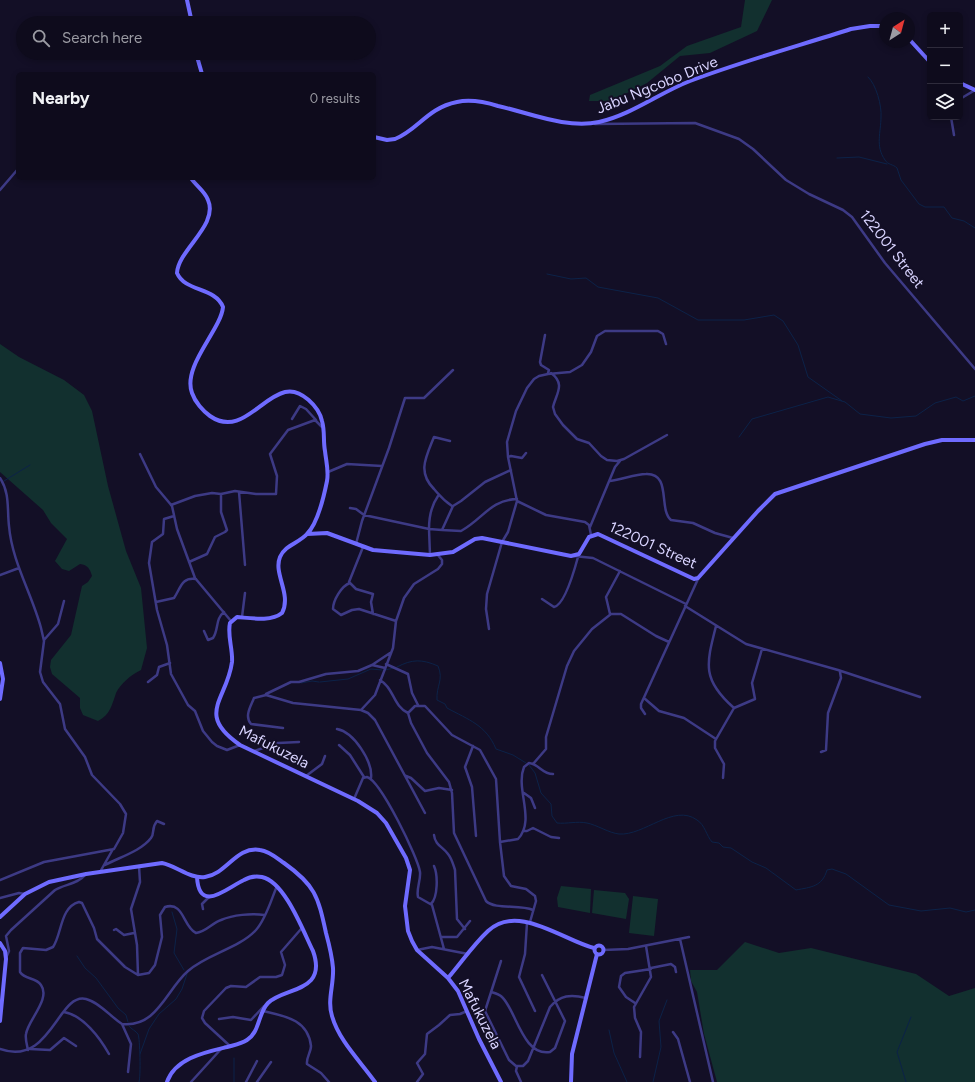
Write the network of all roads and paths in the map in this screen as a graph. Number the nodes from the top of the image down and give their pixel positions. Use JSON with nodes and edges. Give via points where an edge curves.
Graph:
{"nodes":[{"id":1,"x":187,"y":0,"type":"edge"},
{"id":2,"x":190,"y":16,"type":"edge"},
{"id":3,"x":879,"y":26,"type":"edge"},
{"id":4,"x":915,"y":46,"type":"edge"},
{"id":5,"x":927,"y":59,"type":"edge"},
{"id":6,"x":198,"y":60,"type":"edge"},
{"id":7,"x":201,"y":72,"type":"edge"},
{"id":8,"x":962,"y":84,"type":"edge"},
{"id":9,"x":975,"y":90,"type":"edge"},
{"id":10,"x":963,"y":97,"type":"edge"},
{"id":11,"x":619,"y":116,"type":"junction"},
{"id":12,"x":952,"y":120,"type":"edge"},
{"id":13,"x":593,"y":123,"type":"junction"},
{"id":14,"x":619,"y":123,"type":"junction"},
{"id":15,"x":954,"y":135,"type":"dead end"},
{"id":16,"x":376,"y":137,"type":"edge"},
{"id":17,"x":16,"y":171,"type":"edge"},
{"id":18,"x":193,"y":180,"type":"edge"},
{"id":19,"x":0,"y":190,"type":"edge"},
{"id":20,"x":545,"y":335,"type":"dead end"},
{"id":21,"x":666,"y":344,"type":"dead end"},
{"id":22,"x":975,"y":369,"type":"edge"},
{"id":23,"x":454,"y":370,"type":"dead end"},
{"id":24,"x":549,"y":373,"type":"junction"},
{"id":25,"x":292,"y":419,"type":"dead end"},
{"id":26,"x":317,"y":420,"type":"junction"},
{"id":27,"x":323,"y":429,"type":"junction"},
{"id":28,"x":667,"y":435,"type":"dead end"},
{"id":29,"x":975,"y":440,"type":"edge"},
{"id":30,"x":450,"y":441,"type":"dead end"},
{"id":31,"x":526,"y":453,"type":"dead end"},
{"id":32,"x":140,"y":454,"type":"dead end"},
{"id":33,"x":508,"y":457,"type":"junction"},
{"id":34,"x":620,"y":461,"type":"junction"},
{"id":35,"x":382,"y":466,"type":"junction"},
{"id":36,"x":510,"y":470,"type":"junction"},
{"id":37,"x":328,"y":472,"type":"junction"},
{"id":38,"x":0,"y":478,"type":"edge"},
{"id":39,"x":610,"y":481,"type":"junction"},
{"id":40,"x":239,"y":492,"type":"junction"},
{"id":41,"x":222,"y":494,"type":"junction"},
{"id":42,"x":438,"y":496,"type":"junction"},
{"id":43,"x":517,"y":500,"type":"junction"},
{"id":44,"x":171,"y":505,"type":"junction"},
{"id":45,"x":452,"y":506,"type":"junction"},
{"id":46,"x":350,"y":508,"type":"dead end"},
{"id":47,"x":364,"y":515,"type":"junction"},
{"id":48,"x":174,"y":516,"type":"junction"},
{"id":49,"x":590,"y":527,"type":"junction"},
{"id":50,"x":428,"y":529,"type":"junction"},
{"id":51,"x":442,"y":530,"type":"junction"},
{"id":52,"x":307,"y":534,"type":"junction"},
{"id":53,"x":592,"y":535,"type":"junction"},
{"id":54,"x":734,"y":539,"type":"junction"},
{"id":55,"x":502,"y":542,"type":"junction"},
{"id":56,"x":356,"y":545,"type":"junction"},
{"id":57,"x":363,"y":547,"type":"junction"},
{"id":58,"x":437,"y":554,"type":"junction"},
{"id":59,"x":430,"y":555,"type":"junction"},
{"id":60,"x":576,"y":557,"type":"junction"},
{"id":61,"x":189,"y":562,"type":"junction"},
{"id":62,"x":245,"y":565,"type":"dead end"},
{"id":63,"x":19,"y":568,"type":"junction"},
{"id":64,"x":620,"y":571,"type":"junction"},
{"id":65,"x":0,"y":575,"type":"edge"},
{"id":66,"x":698,"y":578,"type":"junction"},
{"id":67,"x":196,"y":579,"type":"junction"},
{"id":68,"x":350,"y":583,"type":"junction"},
{"id":69,"x":245,"y":593,"type":"dead end"},
{"id":70,"x":542,"y":599,"type":"dead end"},
{"id":71,"x":64,"y":601,"type":"dead end"},
{"id":72,"x":156,"y":602,"type":"junction"},
{"id":73,"x":686,"y":605,"type":"junction"},
{"id":74,"x":224,"y":612,"type":"junction"},
{"id":75,"x":373,"y":614,"type":"junction"},
{"id":76,"x":610,"y":615,"type":"junction"},
{"id":77,"x":242,"y":617,"type":"junction"},
{"id":78,"x":231,"y":621,"type":"junction"},
{"id":79,"x":396,"y":621,"type":"junction"},
{"id":80,"x":716,"y":626,"type":"junction"},
{"id":81,"x":489,"y":629,"type":"dead end"},
{"id":82,"x":204,"y":631,"type":"dead end"},
{"id":83,"x":44,"y":640,"type":"junction"},
{"id":84,"x":669,"y":642,"type":"junction"},
{"id":85,"x":762,"y":649,"type":"junction"},
{"id":86,"x":391,"y":653,"type":"junction"},
{"id":87,"x":0,"y":663,"type":"edge"},
{"id":88,"x":170,"y":664,"type":"junction"},
{"id":89,"x":386,"y":664,"type":"junction"},
{"id":90,"x":372,"y":665,"type":"junction"},
{"id":91,"x":385,"y":668,"type":"junction"},
{"id":92,"x":838,"y":670,"type":"junction"},
{"id":93,"x":380,"y":680,"type":"junction"},
{"id":94,"x":148,"y":682,"type":"dead end"},
{"id":95,"x":266,"y":695,"type":"junction"},
{"id":96,"x":920,"y":697,"type":"dead end"},
{"id":97,"x":644,"y":698,"type":"junction"},
{"id":98,"x":0,"y":699,"type":"edge"},
{"id":99,"x":418,"y":704,"type":"junction"},
{"id":100,"x":734,"y":708,"type":"junction"},
{"id":101,"x":361,"y":710,"type":"junction"},
{"id":102,"x":408,"y":713,"type":"junction"},
{"id":103,"x":645,"y":714,"type":"dead end"},
{"id":104,"x":283,"y":728,"type":"dead end"},
{"id":105,"x":337,"y":729,"type":"dead end"},
{"id":106,"x":716,"y":739,"type":"junction"},
{"id":107,"x":299,"y":742,"type":"dead end"},
{"id":108,"x":240,"y":745,"type":"junction"},
{"id":109,"x":340,"y":745,"type":"dead end"},
{"id":110,"x":473,"y":746,"type":"junction"},
{"id":111,"x":254,"y":751,"type":"junction"},
{"id":112,"x":821,"y":752,"type":"dead end"},
{"id":113,"x":325,"y":756,"type":"dead end"},
{"id":114,"x":533,"y":764,"type":"junction"},
{"id":115,"x":553,"y":774,"type":"dead end"},
{"id":116,"x":306,"y":776,"type":"junction"},
{"id":117,"x":406,"y":776,"type":"junction"},
{"id":118,"x":364,"y":777,"type":"junction"},
{"id":119,"x":372,"y":778,"type":"junction"},
{"id":120,"x":723,"y":778,"type":"dead end"},
{"id":121,"x":452,"y":790,"type":"junction"},
{"id":122,"x":523,"y":793,"type":"junction"},
{"id":123,"x":354,"y":799,"type":"junction"},
{"id":124,"x":535,"y":808,"type":"dead end"},
{"id":125,"x":425,"y":813,"type":"dead end"},
{"id":126,"x":164,"y":824,"type":"dead end"},
{"id":127,"x":523,"y":830,"type":"junction"},
{"id":128,"x":434,"y":835,"type":"dead end"},
{"id":129,"x":476,"y":836,"type":"dead end"},
{"id":130,"x":559,"y":838,"type":"dead end"},
{"id":131,"x":500,"y":842,"type":"junction"},
{"id":132,"x":114,"y":848,"type":"junction"},
{"id":133,"x":105,"y":864,"type":"junction"},
{"id":134,"x":139,"y":866,"type":"junction"},
{"id":135,"x":434,"y":866,"type":"dead end"},
{"id":136,"x":100,"y":872,"type":"junction"},
{"id":137,"x":86,"y":874,"type":"junction"},
{"id":138,"x":197,"y":877,"type":"junction"},
{"id":139,"x":0,"y":880,"type":"edge"},
{"id":140,"x":277,"y":886,"type":"junction"},
{"id":141,"x":25,"y":894,"type":"junction"},
{"id":142,"x":209,"y":896,"type":"junction"},
{"id":143,"x":0,"y":898,"type":"edge"},
{"id":144,"x":431,"y":904,"type":"junction"},
{"id":145,"x":203,"y":909,"type":"dead end"},
{"id":146,"x":533,"y":910,"type":"junction"},
{"id":147,"x":264,"y":915,"type":"junction"},
{"id":148,"x":0,"y":917,"type":"edge"},
{"id":149,"x":470,"y":921,"type":"dead end"},
{"id":150,"x":528,"y":922,"type":"junction"},
{"id":151,"x":301,"y":929,"type":"junction"},
{"id":152,"x":465,"y":929,"type":"junction"},
{"id":153,"x":114,"y":930,"type":"dead end"},
{"id":154,"x":134,"y":933,"type":"junction"},
{"id":155,"x":441,"y":936,"type":"junction"},
{"id":156,"x":689,"y":937,"type":"dead end"},
{"id":157,"x":680,"y":939,"type":"junction"},
{"id":158,"x":0,"y":943,"type":"edge"},
{"id":159,"x":646,"y":946,"type":"junction"},
{"id":160,"x":594,"y":948,"type":"junction"},
{"id":161,"x":444,"y":949,"type":"junction"},
{"id":162,"x":417,"y":950,"type":"junction"},
{"id":163,"x":603,"y":950,"type":"junction"},
{"id":164,"x":468,"y":954,"type":"junction"},
{"id":165,"x":597,"y":954,"type":"junction"},
{"id":166,"x":6,"y":959,"type":"junction"},
{"id":167,"x":501,"y":961,"type":"dead end"},
{"id":168,"x":651,"y":969,"type":"junction"},
{"id":169,"x":676,"y":972,"type":"dead end"},
{"id":170,"x":138,"y":975,"type":"junction"},
{"id":171,"x":542,"y":975,"type":"dead end"},
{"id":172,"x":448,"y":978,"type":"junction"},
{"id":173,"x":491,"y":992,"type":"junction"},
{"id":174,"x":586,"y":998,"type":"junction"},
{"id":175,"x":1,"y":1000,"type":"edge"},
{"id":176,"x":556,"y":1001,"type":"junction"},
{"id":177,"x":636,"y":1003,"type":"junction"},
{"id":178,"x":268,"y":1004,"type":"junction"},
{"id":179,"x":263,"y":1011,"type":"junction"},
{"id":180,"x":467,"y":1011,"type":"junction"},
{"id":181,"x":535,"y":1011,"type":"dead end"},
{"id":182,"x":64,"y":1012,"type":"junction"},
{"id":183,"x":218,"y":1019,"type":"dead end"},
{"id":184,"x":0,"y":1021,"type":"edge"},
{"id":185,"x":122,"y":1024,"type":"junction"},
{"id":186,"x":673,"y":1032,"type":"dead end"},
{"id":187,"x":76,"y":1046,"type":"dead end"},
{"id":188,"x":230,"y":1046,"type":"junction"},
{"id":189,"x":534,"y":1047,"type":"junction"},
{"id":190,"x":223,"y":1048,"type":"junction"},
{"id":191,"x":0,"y":1049,"type":"edge"},
{"id":192,"x":29,"y":1049,"type":"junction"},
{"id":193,"x":109,"y":1054,"type":"dead end"},
{"id":194,"x":640,"y":1057,"type":"dead end"},
{"id":195,"x":257,"y":1061,"type":"dead end"},
{"id":196,"x":271,"y":1062,"type":"dead end"},
{"id":197,"x":517,"y":1066,"type":"junction"},
{"id":198,"x":128,"y":1072,"type":"dead end"},
{"id":199,"x":167,"y":1082,"type":"edge"},
{"id":200,"x":191,"y":1082,"type":"edge"},
{"id":201,"x":246,"y":1082,"type":"edge"},
{"id":202,"x":257,"y":1082,"type":"edge"},
{"id":203,"x":329,"y":1082,"type":"edge"},
{"id":204,"x":375,"y":1082,"type":"edge"},
{"id":205,"x":417,"y":1082,"type":"edge"},
{"id":206,"x":501,"y":1082,"type":"edge"},
{"id":207,"x":521,"y":1082,"type":"edge"},
{"id":208,"x":571,"y":1082,"type":"edge"},
{"id":209,"x":690,"y":1082,"type":"edge"},
{"id":210,"x":713,"y":1082,"type":"edge"}],
"edges":[{"from":1,"to":2,"type":"main road"},
{"from":3,"to":11,"type":"main road","name":"Jabu Ngcobo Drive","via":[[851,29],[710,74],[668,91]]},
{"from":4,"to":5,"type":"main road"},
{"from":6,"to":7,"type":"main road"},
{"from":8,"to":9,"type":"main road"},
{"from":9,"to":10,"type":"street"},
{"from":11,"to":13,"type":"main road","name":"Jabu Ngcobo Drive"},
{"from":11,"to":14,"type":"street"},
{"from":12,"to":15,"type":"street"},
{"from":13,"to":14,"type":"street","name":"122001 Street"},
{"from":13,"to":16,"type":"main road","name":"Jabu Ngcobo Drive","via":[[553,120],[481,102],[466,101],[435,110],[395,139]]},
{"from":14,"to":22,"type":"street","name":"122001 Street","via":[[677,122],[704,125],[739,139],[792,184],[848,213],[885,263]]},
{"from":17,"to":19,"type":"street"},
{"from":18,"to":27,"type":"main road","via":[[208,200],[210,211],[200,233],[178,266],[177,273],[182,280],[215,297],[223,307],[192,375],[192,393],[205,412],[224,422],[248,416],[276,395],[295,392],[305,397],[319,412]]},
{"from":20,"to":24,"type":"street","via":[[540,362]]},
{"from":21,"to":24,"type":"street","via":[[663,334],[658,331],[605,331],[597,336],[591,352],[582,365],[570,372]]},
{"from":23,"to":35,"type":"street","via":[[424,398],[405,398]]},
{"from":24,"to":33,"type":"street","via":[[534,379],[527,388],[509,434]]},
{"from":24,"to":34,"type":"street","via":[[559,384],[559,393],[552,407],[558,419],[576,438],[589,444],[604,459]]},
{"from":25,"to":26,"type":"street","via":[[300,406]]},
{"from":26,"to":27,"type":"street"},
{"from":26,"to":40,"type":"street","via":[[288,430],[270,454],[277,476],[276,494]]},
{"from":27,"to":37,"type":"main road"},
{"from":28,"to":34,"type":"street"},
{"from":29,"to":54,"type":"main road","name":"122001 Street","via":[[942,440],[925,444],[778,493]]},
{"from":30,"to":42,"type":"street","via":[[434,437],[424,463],[426,481]]},
{"from":31,"to":33,"type":"street","via":[[522,458]]},
{"from":32,"to":44,"type":"street","via":[[156,487]]},
{"from":33,"to":36,"type":"street"},
{"from":34,"to":39,"type":"street"},
{"from":35,"to":37,"type":"street","via":[[346,464]]},
{"from":35,"to":47,"type":"street"},
{"from":36,"to":43,"type":"street"},
{"from":36,"to":45,"type":"street","via":[[485,482]]},
{"from":37,"to":52,"type":"main road","via":[[316,519]]},
{"from":38,"to":63,"type":"street","via":[[7,490],[11,543]]},
{"from":39,"to":49,"type":"street"},
{"from":39,"to":54,"type":"street","via":[[644,474],[653,475],[663,487],[665,511],[671,520],[693,523]]},
{"from":40,"to":41,"type":"street"},
{"from":40,"to":62,"type":"street"},
{"from":41,"to":44,"type":"street","via":[[205,494]]},
{"from":41,"to":61,"type":"street","via":[[221,512],[227,530],[215,537],[206,554]]},
{"from":42,"to":45,"type":"street"},
{"from":42,"to":50,"type":"street","via":[[431,511]]},
{"from":43,"to":49,"type":"street","via":[[539,512],[585,522]]},
{"from":43,"to":51,"type":"street","via":[[505,500],[496,504],[461,530]]},
{"from":43,"to":55,"type":"street","via":[[508,532]]},
{"from":44,"to":48,"type":"street"},
{"from":45,"to":51,"type":"street"},
{"from":46,"to":47,"type":"street"},
{"from":47,"to":50,"type":"street"},
{"from":47,"to":56,"type":"street"},
{"from":48,"to":61,"type":"street"},
{"from":48,"to":72,"type":"street","via":[[164,519],[163,534],[152,542],[149,556]]},
{"from":49,"to":53,"type":"street"},
{"from":50,"to":51,"type":"street"},
{"from":50,"to":59,"type":"street"},
{"from":52,"to":56,"type":"main road","via":[[327,533]]},
{"from":52,"to":77,"type":"main road","via":[[284,551],[279,559],[285,600],[282,613],[274,617]]},
{"from":53,"to":60,"type":"main road","name":"122001 Street"},
{"from":53,"to":66,"type":"main road","name":"122001 Street","via":[[604,536],[690,578]]},
{"from":54,"to":66,"type":"main road","name":"122001 Street"},
{"from":55,"to":58,"type":"main road","via":[[479,538],[453,552]]},
{"from":55,"to":60,"type":"main road"},
{"from":55,"to":81,"type":"street","via":[[486,601]]},
{"from":56,"to":57,"type":"main road"},
{"from":57,"to":59,"type":"main road"},
{"from":57,"to":68,"type":"street"},
{"from":58,"to":59,"type":"main road"},
{"from":58,"to":79,"type":"street","via":[[442,564],[410,588]]},
{"from":60,"to":64,"type":"street","via":[[593,558]]},
{"from":60,"to":70,"type":"street","via":[[566,592],[559,605],[554,607]]},
{"from":61,"to":67,"type":"street"},
{"from":63,"to":65,"type":"street"},
{"from":63,"to":83,"type":"street"},
{"from":64,"to":73,"type":"street"},
{"from":64,"to":76,"type":"street","via":[[606,597]]},
{"from":66,"to":73,"type":"street","name":"122001 Street"},
{"from":67,"to":72,"type":"street","via":[[184,581],[174,598]]},
{"from":67,"to":74,"type":"street"},
{"from":68,"to":75,"type":"street","via":[[372,594]]},
{"from":68,"to":75,"type":"street","via":[[335,598],[333,609],[341,615],[356,609]]},
{"from":69,"to":77,"type":"street"},
{"from":71,"to":83,"type":"street","via":[[58,624]]},
{"from":72,"to":88,"type":"street"},
{"from":73,"to":80,"type":"street"},
{"from":73,"to":84,"type":"street","name":"122001 Street"},
{"from":74,"to":78,"type":"street"},
{"from":74,"to":82,"type":"street","via":[[218,617],[213,638],[208,640]]},
{"from":75,"to":79,"type":"street"},
{"from":76,"to":84,"type":"street","via":[[621,614]]},
{"from":76,"to":114,"type":"street","via":[[592,629],[574,651],[567,666],[546,737],[546,749]]},
{"from":77,"to":78,"type":"main road"},
{"from":78,"to":108,"type":"main road","name":"Mafukuzela","via":[[229,628],[232,662],[216,713],[222,730]]},
{"from":79,"to":86,"type":"street"},
{"from":80,"to":85,"type":"street","via":[[743,643]]},
{"from":80,"to":100,"type":"street","via":[[708,660],[708,674],[716,691]]},
{"from":83,"to":132,"type":"street","via":[[40,672],[46,686],[60,704],[67,732],[96,781],[120,804],[126,814],[123,833]]},
{"from":84,"to":97,"type":"street","name":"122001 Street"},
{"from":85,"to":92,"type":"street"},
{"from":85,"to":100,"type":"street","via":[[752,683],[755,699]]},
{"from":86,"to":89,"type":"street"},
{"from":86,"to":90,"type":"street"},
{"from":87,"to":98,"type":"main road","via":[[3,679]]},
{"from":88,"to":94,"type":"street","via":[[159,667],[157,675]]},
{"from":88,"to":108,"type":"street","via":[[173,678],[195,711],[207,736],[222,749],[232,749]]},
{"from":89,"to":91,"type":"street"},
{"from":89,"to":99,"type":"street","via":[[408,674],[412,693]]},
{"from":90,"to":91,"type":"street"},
{"from":90,"to":95,"type":"street","via":[[351,672],[326,674],[291,682]]},
{"from":91,"to":93,"type":"street"},
{"from":92,"to":96,"type":"street"},
{"from":92,"to":112,"type":"street","via":[[842,675],[828,713],[826,750]]},
{"from":93,"to":101,"type":"street","via":[[374,699]]},
{"from":93,"to":102,"type":"street","via":[[389,686],[399,708]]},
{"from":95,"to":101,"type":"street","via":[[293,703]]},
{"from":95,"to":104,"type":"street","via":[[254,698],[248,713],[249,722],[256,726]]},
{"from":97,"to":103,"type":"street","name":"122001 Street","via":[[640,708]]},
{"from":97,"to":106,"type":"street","via":[[659,711],[684,718]]},
{"from":99,"to":102,"type":"street"},
{"from":99,"to":110,"type":"street","via":[[425,706],[452,735]]},
{"from":100,"to":106,"type":"street"},
{"from":101,"to":117,"type":"street","via":[[375,720]]},
{"from":102,"to":121,"type":"street","via":[[427,753],[448,780]]},
{"from":105,"to":119,"type":"street","via":[[343,730],[354,739],[371,766]]},
{"from":106,"to":120,"type":"street","via":[[715,748],[724,764]]},
{"from":107,"to":111,"type":"street","via":[[278,743]]},
{"from":108,"to":111,"type":"main road","name":"Mafukuzela"},
{"from":109,"to":118,"type":"street"},
{"from":110,"to":129,"type":"street","via":[[465,767],[472,787]]},
{"from":110,"to":131,"type":"street","via":[[482,753],[495,775]]},
{"from":111,"to":116,"type":"main road","name":"Mafukuzela"},
{"from":113,"to":116,"type":"street","via":[[322,764]]},
{"from":114,"to":115,"type":"street","via":[[545,773]]},
{"from":114,"to":122,"type":"street","via":[[527,764],[522,771]]},
{"from":116,"to":123,"type":"main road","name":"Mafukuzela"},
{"from":117,"to":121,"type":"street","via":[[425,791],[439,788]]},
{"from":117,"to":125,"type":"street"},
{"from":118,"to":119,"type":"street"},
{"from":118,"to":123,"type":"street"},
{"from":119,"to":144,"type":"street","via":[[389,801],[420,871],[418,896]]},
{"from":121,"to":146,"type":"street","via":[[454,833],[486,901],[491,905]]},
{"from":122,"to":124,"type":"street","via":[[531,798]]},
{"from":122,"to":127,"type":"street"},
{"from":123,"to":162,"type":"main road","name":"Mafukuzela","via":[[381,817],[406,858],[410,875],[405,906],[406,918],[410,937]]},
{"from":126,"to":133,"type":"street","via":[[157,821],[150,839],[130,853]]},
{"from":127,"to":130,"type":"street","via":[[533,828]]},
{"from":127,"to":131,"type":"street","via":[[516,840]]},
{"from":128,"to":152,"type":"street","via":[[436,842],[453,862],[457,919]]},
{"from":131,"to":146,"type":"street","via":[[505,879],[511,886],[526,890],[535,896]]},
{"from":132,"to":133,"type":"street"},
{"from":132,"to":139,"type":"street","via":[[44,862]]},
{"from":133,"to":136,"type":"street"},
{"from":134,"to":136,"type":"main road"},
{"from":134,"to":138,"type":"main road","via":[[166,864]]},
{"from":134,"to":154,"type":"street","via":[[140,882],[131,910]]},
{"from":135,"to":144,"type":"street","via":[[435,898]]},
{"from":136,"to":137,"type":"main road"},
{"from":137,"to":141,"type":"main road","via":[[49,882]]},
{"from":137,"to":166,"type":"street","via":[[79,881],[55,890],[11,930],[6,939],[9,951]]},
{"from":138,"to":142,"type":"main road","via":[[200,890]]},
{"from":138,"to":204,"type":"main road","via":[[215,874],[241,853],[254,849],[270,853],[307,881],[320,906],[332,962],[329,997],[332,1016],[341,1035]]},
{"from":140,"to":142,"type":"main road","via":[[267,879],[252,877],[217,896]]},
{"from":140,"to":147,"type":"street"},
{"from":140,"to":151,"type":"main road"},
{"from":141,"to":143,"type":"street"},
{"from":141,"to":148,"type":"main road"},
{"from":142,"to":145,"type":"street","via":[[202,904]]},
{"from":144,"to":155,"type":"street"},
{"from":146,"to":150,"type":"street"},
{"from":147,"to":170,"type":"street","via":[[249,914],[221,920],[202,933],[196,934],[178,908],[165,907],[160,915],[162,937],[155,965],[149,973]]},
{"from":147,"to":185,"type":"street","via":[[254,932],[187,971],[151,1016],[143,1021]]},
{"from":149,"to":152,"type":"street"},
{"from":150,"to":160,"type":"main road"},
{"from":150,"to":164,"type":"main road","via":[[510,920],[495,926]]},
{"from":150,"to":181,"type":"street","via":[[525,954],[519,977]]},
{"from":151,"to":178,"type":"main road","via":[[315,956],[313,975],[303,987],[273,999]]},
{"from":151,"to":188,"type":"street","via":[[281,952],[285,965],[282,975],[276,978],[260,977],[246,987],[226,988],[204,1011],[202,1018],[205,1023]]},
{"from":152,"to":155,"type":"street","via":[[454,938]]},
{"from":153,"to":154,"type":"street","via":[[124,935]]},
{"from":154,"to":170,"type":"street","via":[[138,951]]},
{"from":155,"to":161,"type":"street"},
{"from":156,"to":157,"type":"street"},
{"from":157,"to":159,"type":"street"},
{"from":157,"to":210,"type":"street"},
{"from":158,"to":166,"type":"main road"},
{"from":159,"to":163,"type":"street","via":[[614,951]]},
{"from":159,"to":168,"type":"street"},
{"from":160,"to":163,"type":"main road","via":[[600,945]]},
{"from":160,"to":165,"type":"main road"},
{"from":161,"to":162,"type":"street","via":[[428,947]]},
{"from":161,"to":164,"type":"street"},
{"from":162,"to":172,"type":"main road","name":"Mafukuzela"},
{"from":163,"to":165,"type":"main road"},
{"from":164,"to":172,"type":"main road"},
{"from":165,"to":174,"type":"main road"},
{"from":166,"to":175,"type":"main road"},
{"from":167,"to":173,"type":"street"},
{"from":168,"to":169,"type":"street","via":[[671,964]]},
{"from":168,"to":177,"type":"street","via":[[650,979]]},
{"from":168,"to":177,"type":"street","via":[[625,973],[621,976],[619,987]]},
{"from":170,"to":192,"type":"street","via":[[100,943],[82,903],[75,903],[62,921],[53,947],[46,950],[23,948],[20,953],[20,972],[41,984],[43,991],[42,1001],[26,1034]]},
{"from":171,"to":176,"type":"street"},
{"from":172,"to":180,"type":"main road","name":"Mafukuzela","via":[[458,991]]},
{"from":173,"to":189,"type":"street","via":[[504,998],[528,1044]]},
{"from":173,"to":197,"type":"street","via":[[485,1008],[486,1014],[509,1060]]},
{"from":174,"to":176,"type":"street","via":[[566,996]]},
{"from":174,"to":208,"type":"main road","via":[[572,1054]]},
{"from":175,"to":184,"type":"main road"},
{"from":176,"to":189,"type":"street","via":[[550,1007]]},
{"from":176,"to":189,"type":"street","via":[[565,1021],[555,1048],[547,1053]]},
{"from":177,"to":194,"type":"street","via":[[635,1018],[641,1032]]},
{"from":178,"to":179,"type":"main road"},
{"from":178,"to":183,"type":"street","via":[[251,1020],[233,1017]]},
{"from":179,"to":188,"type":"main road","via":[[250,1038]]},
{"from":179,"to":203,"type":"street","via":[[294,1020],[302,1025],[311,1046],[307,1064]]},
{"from":180,"to":205,"type":"street","via":[[450,1014],[427,1034],[425,1054],[417,1063],[423,1074]]},
{"from":180,"to":206,"type":"main road","name":"Mafukuzela"},
{"from":182,"to":185,"type":"street","via":[[76,1000],[88,999]]},
{"from":182,"to":192,"type":"street","via":[[36,1045]]},
{"from":182,"to":193,"type":"street","via":[[74,1015],[90,1029]]},
{"from":185,"to":198,"type":"street","via":[[132,1044]]},
{"from":186,"to":209,"type":"street","via":[[678,1039]]},
{"from":187,"to":192,"type":"street","via":[[64,1038],[51,1050]]},
{"from":188,"to":190,"type":"main road"},
{"from":189,"to":197,"type":"street","via":[[526,1063]]},
{"from":190,"to":199,"type":"main road","via":[[204,1053],[179,1065],[172,1071]]},
{"from":190,"to":200,"type":"street"},
{"from":191,"to":192,"type":"street","via":[[14,1053]]},
{"from":195,"to":201,"type":"street"},
{"from":196,"to":202,"type":"street"},
{"from":197,"to":207,"type":"street","via":[[516,1071]]}]}
